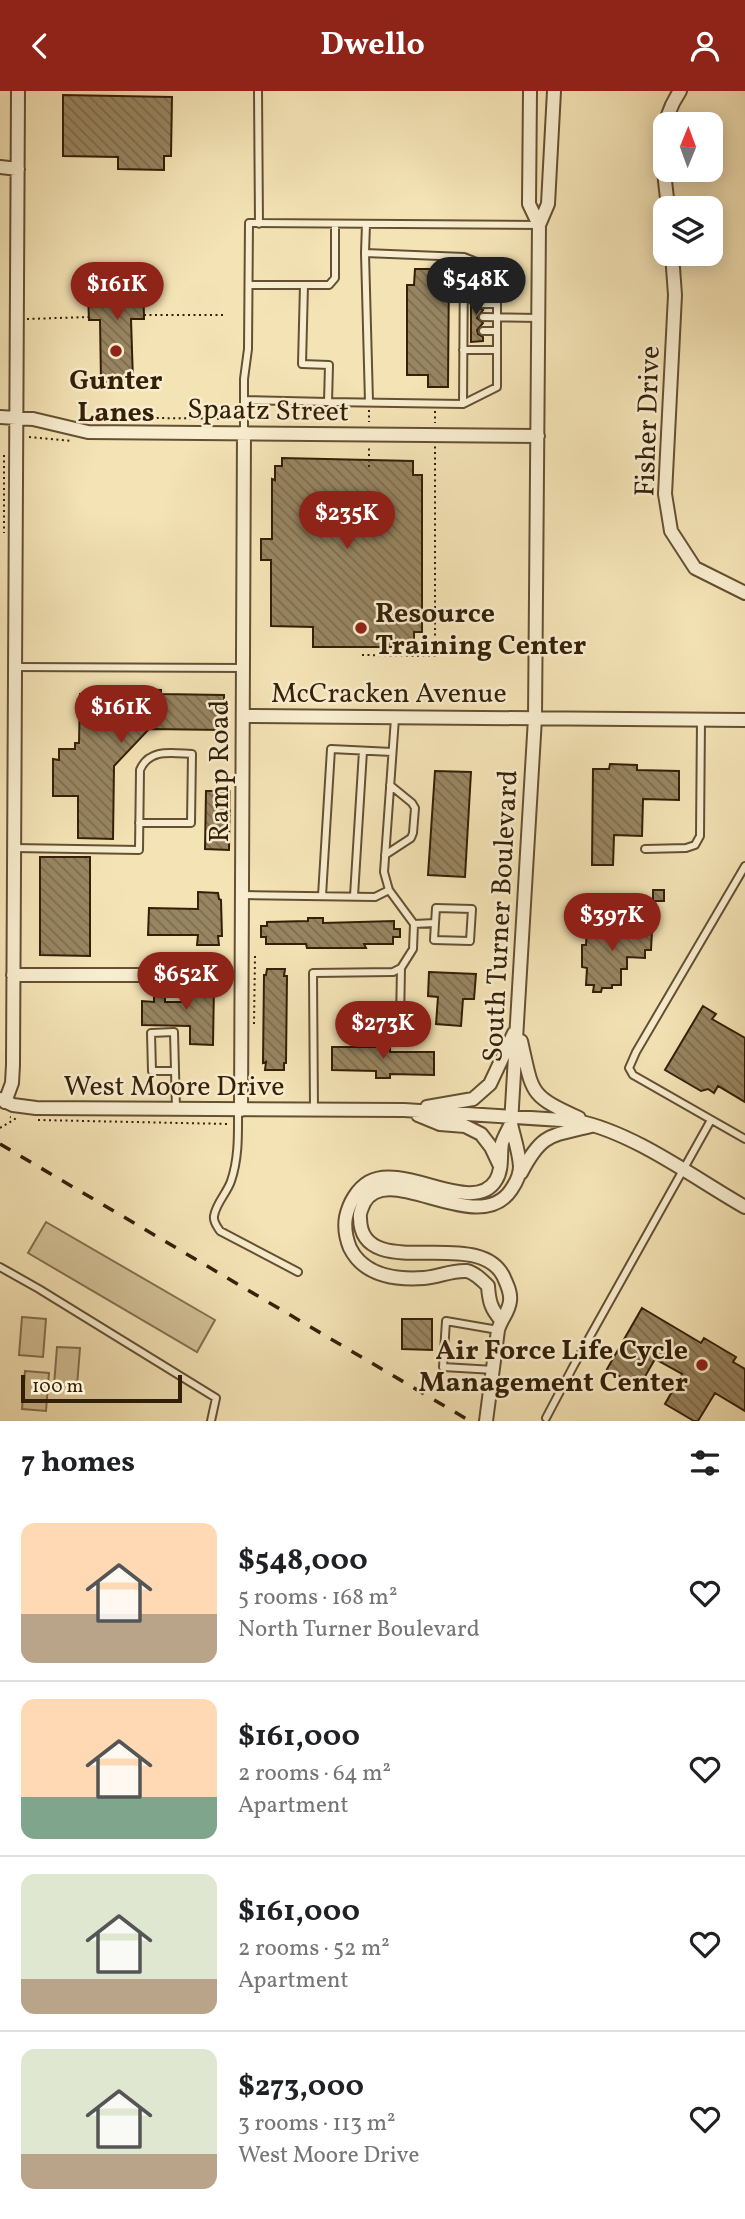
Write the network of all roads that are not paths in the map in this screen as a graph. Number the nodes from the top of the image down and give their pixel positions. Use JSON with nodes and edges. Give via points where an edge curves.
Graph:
{"nodes":[{"id":1,"x":18,"y":91,"type":"edge"},
{"id":2,"x":258,"y":91,"type":"edge"},
{"id":3,"x":530,"y":91,"type":"edge"},
{"id":4,"x":554,"y":91,"type":"edge"},
{"id":5,"x":680,"y":91,"type":"edge"},
{"id":6,"x":0,"y":167,"type":"edge"},
{"id":7,"x":18,"y":169,"type":"junction"},
{"id":8,"x":667,"y":196,"type":"edge"},
{"id":9,"x":259,"y":224,"type":"junction"},
{"id":10,"x":335,"y":224,"type":"junction"},
{"id":11,"x":366,"y":224,"type":"junction"},
{"id":12,"x":539,"y":225,"type":"junction"},
{"id":13,"x":365,"y":253,"type":"junction"},
{"id":14,"x":464,"y":257,"type":"junction"},
{"id":15,"x":673,"y":266,"type":"edge"},
{"id":16,"x":248,"y":285,"type":"junction"},
{"id":17,"x":304,"y":285,"type":"junction"},
{"id":18,"x":483,"y":304,"type":"dead end"},
{"id":19,"x":497,"y":304,"type":"junction"},
{"id":20,"x":483,"y":317,"type":"dead end"},
{"id":21,"x":497,"y":317,"type":"junction"},
{"id":22,"x":538,"y":318,"type":"junction"},
{"id":23,"x":483,"y":331,"type":"dead end"},
{"id":24,"x":497,"y":331,"type":"junction"},
{"id":25,"x":463,"y":350,"type":"junction"},
{"id":26,"x":497,"y":350,"type":"junction"},
{"id":27,"x":244,"y":400,"type":"junction"},
{"id":28,"x":328,"y":402,"type":"junction"},
{"id":29,"x":369,"y":402,"type":"junction"},
{"id":30,"x":463,"y":404,"type":"junction"},
{"id":31,"x":0,"y":417,"type":"edge"},
{"id":32,"x":17,"y":418,"type":"junction"},
{"id":33,"x":244,"y":426,"type":"junction"},
{"id":34,"x":538,"y":436,"type":"junction"},
{"id":35,"x":745,"y":593,"type":"edge"},
{"id":36,"x":15,"y":667,"type":"junction"},
{"id":37,"x":243,"y":668,"type":"junction"},
{"id":38,"x":243,"y":716,"type":"junction"},
{"id":39,"x":395,"y":716,"type":"junction"},
{"id":40,"x":535,"y":718,"type":"junction"},
{"id":41,"x":701,"y":720,"type":"junction"},
{"id":42,"x":745,"y":720,"type":"edge"},
{"id":43,"x":363,"y":751,"type":"junction"},
{"id":44,"x":392,"y":752,"type":"junction"},
{"id":45,"x":390,"y":785,"type":"junction"},
{"id":46,"x":139,"y":823,"type":"junction"},
{"id":47,"x":14,"y":848,"type":"junction"},
{"id":48,"x":645,"y":849,"type":"dead end"},
{"id":49,"x":385,"y":855,"type":"junction"},
{"id":50,"x":745,"y":867,"type":"edge"},
{"id":51,"x":389,"y":890,"type":"junction"},
{"id":52,"x":242,"y":895,"type":"junction"},
{"id":53,"x":322,"y":896,"type":"junction"},
{"id":54,"x":354,"y":896,"type":"junction"},
{"id":55,"x":435,"y":923,"type":"junction"},
{"id":56,"x":414,"y":924,"type":"junction"},
{"id":57,"x":401,"y":968,"type":"junction"},
{"id":58,"x":13,"y":975,"type":"junction"},
{"id":59,"x":167,"y":975,"type":"dead end"},
{"id":60,"x":400,"y":1023,"type":"dead end"},
{"id":61,"x":517,"y":1026,"type":"junction"},
{"id":62,"x":175,"y":1070,"type":"junction"},
{"id":63,"x":3,"y":1107,"type":"edge"},
{"id":64,"x":176,"y":1109,"type":"junction"},
{"id":65,"x":240,"y":1109,"type":"junction"},
{"id":66,"x":314,"y":1110,"type":"junction"},
{"id":67,"x":404,"y":1111,"type":"junction"},
{"id":68,"x":511,"y":1120,"type":"junction"},
{"id":69,"x":711,"y":1120,"type":"junction"},
{"id":70,"x":595,"y":1125,"type":"junction"},
{"id":71,"x":745,"y":1139,"type":"edge"},
{"id":72,"x":501,"y":1166,"type":"junction"},
{"id":73,"x":683,"y":1171,"type":"junction"},
{"id":74,"x":517,"y":1180,"type":"junction"},
{"id":75,"x":745,"y":1207,"type":"edge"},
{"id":76,"x":460,"y":1253,"type":"junction"},
{"id":77,"x":0,"y":1267,"type":"edge"},
{"id":78,"x":298,"y":1272,"type":"dead end"},
{"id":79,"x":459,"y":1272,"type":"junction"},
{"id":80,"x":500,"y":1325,"type":"junction"},
{"id":81,"x":494,"y":1370,"type":"junction"},
{"id":82,"x":546,"y":1418,"type":"dead end"},
{"id":83,"x":211,"y":1421,"type":"edge"},
{"id":84,"x":486,"y":1421,"type":"edge"}],
"edges":[{"from":1,"to":7,"type":"street"},
{"from":2,"to":9,"type":"lane"},
{"from":3,"to":12,"type":"street","via":[[529,204]]},
{"from":4,"to":12,"type":"street","via":[[548,204]]},
{"from":5,"to":8,"type":"street","via":[[662,135]]},
{"from":6,"to":7,"type":"street"},
{"from":7,"to":32,"type":"street"},
{"from":9,"to":10,"type":"lane"},
{"from":9,"to":16,"type":"lane","via":[[249,223]]},
{"from":10,"to":11,"type":"lane"},
{"from":10,"to":17,"type":"lane","via":[[335,278],[329,285]]},
{"from":11,"to":12,"type":"lane"},
{"from":11,"to":13,"type":"lane"},
{"from":12,"to":22,"type":"street","name":"South Turner Boulevard"},
{"from":13,"to":14,"type":"lane"},
{"from":13,"to":29,"type":"lane"},
{"from":14,"to":19,"type":"lane","via":[[497,270]]},
{"from":14,"to":25,"type":"lane","via":[[467,331]]},
{"from":15,"to":35,"type":"street","name":"Fisher Drive","via":[[665,494],[671,531],[695,568]]},
{"from":16,"to":17,"type":"lane"},
{"from":16,"to":27,"type":"lane"},
{"from":17,"to":28,"type":"lane","via":[[302,364],[329,365]]},
{"from":18,"to":19,"type":"lane"},
{"from":19,"to":21,"type":"lane"},
{"from":20,"to":21,"type":"lane"},
{"from":21,"to":22,"type":"lane"},
{"from":21,"to":24,"type":"lane"},
{"from":22,"to":34,"type":"street","name":"South Turner Boulevard"},
{"from":23,"to":24,"type":"lane"},
{"from":24,"to":26,"type":"lane"},
{"from":25,"to":26,"type":"lane"},
{"from":25,"to":30,"type":"lane"},
{"from":26,"to":30,"type":"lane","via":[[497,387]]},
{"from":27,"to":28,"type":"lane"},
{"from":27,"to":33,"type":"lane"},
{"from":28,"to":29,"type":"lane"},
{"from":29,"to":30,"type":"lane"},
{"from":31,"to":32,"type":"street","name":"Spaatz Street"},
{"from":32,"to":33,"type":"street","name":"Spaatz Street","via":[[88,432]]},
{"from":32,"to":36,"type":"street"},
{"from":33,"to":34,"type":"street","name":"Spaatz Street"},
{"from":33,"to":37,"type":"street","name":"Ramp Road"},
{"from":34,"to":40,"type":"street","name":"South Turner Boulevard"},
{"from":36,"to":37,"type":"lane"},
{"from":36,"to":47,"type":"street"},
{"from":37,"to":38,"type":"street","name":"Ramp Road"},
{"from":38,"to":39,"type":"street","name":"McCracken Avenue"},
{"from":38,"to":52,"type":"street","name":"Ramp Road"},
{"from":39,"to":40,"type":"street","name":"McCracken Avenue"},
{"from":39,"to":44,"type":"lane"},
{"from":40,"to":41,"type":"street","name":"McCracken Avenue"},
{"from":40,"to":61,"type":"street","name":"South Turner Boulevard"},
{"from":41,"to":42,"type":"street","name":"McCracken Avenue"},
{"from":41,"to":48,"type":"lane","via":[[701,836],[686,848]]},
{"from":43,"to":44,"type":"lane"},
{"from":43,"to":53,"type":"lane","via":[[331,749]]},
{"from":43,"to":54,"type":"lane"},
{"from":44,"to":45,"type":"lane"},
{"from":45,"to":49,"type":"lane"},
{"from":45,"to":49,"type":"lane","via":[[415,808],[411,838]]},
{"from":46,"to":46,"type":"lane","via":[[142,764],[157,753],[192,754],[191,823]]},
{"from":46,"to":47,"type":"lane","via":[[139,850]]},
{"from":47,"to":58,"type":"street"},
{"from":49,"to":51,"type":"lane"},
{"from":50,"to":69,"type":"lane","via":[[629,1068],[633,1075]]},
{"from":51,"to":54,"type":"lane","via":[[375,897]]},
{"from":51,"to":56,"type":"lane"},
{"from":52,"to":53,"type":"lane"},
{"from":52,"to":65,"type":"street","name":"Ramp Road"},
{"from":53,"to":54,"type":"lane"},
{"from":55,"to":55,"type":"lane","via":[[434,940],[470,941],[472,909],[436,908]]},
{"from":55,"to":56,"type":"lane"},
{"from":56,"to":57,"type":"lane","via":[[413,949]]},
{"from":57,"to":60,"type":"lane"},
{"from":57,"to":66,"type":"lane","via":[[313,974]]},
{"from":58,"to":59,"type":"street"},
{"from":58,"to":63,"type":"street","via":[[12,1075]]},
{"from":61,"to":67,"type":"street","via":[[490,1084],[472,1099]]},
{"from":61,"to":68,"type":"street","name":"South Turner Boulevard"},
{"from":61,"to":70,"type":"street","via":[[531,1086],[542,1100]]},
{"from":62,"to":62,"type":"lane","via":[[174,1033],[151,1033],[152,1071]]},
{"from":62,"to":64,"type":"lane"},
{"from":63,"to":64,"type":"street","name":"West Moore Drive"},
{"from":64,"to":65,"type":"street","name":"West Moore Drive"},
{"from":65,"to":66,"type":"street","name":"West Moore Drive"},
{"from":65,"to":78,"type":"lane","via":[[232,1178],[214,1221],[220,1231]]},
{"from":66,"to":67,"type":"street","name":"West Moore Drive"},
{"from":67,"to":68,"type":"street","name":"West Moore Drive"},
{"from":67,"to":72,"type":"street","via":[[481,1134]]},
{"from":68,"to":70,"type":"street","name":"West Moore Drive"},
{"from":68,"to":72,"type":"street","via":[[502,1142]]},
{"from":68,"to":74,"type":"street","via":[[520,1166]]},
{"from":69,"to":71,"type":"lane"},
{"from":69,"to":73,"type":"lane"},
{"from":70,"to":73,"type":"street"},
{"from":70,"to":74,"type":"street","via":[[553,1135],[539,1144]]},
{"from":72,"to":79,"type":"street","via":[[496,1180],[474,1193],[385,1177],[369,1182],[348,1210],[346,1239],[365,1268],[384,1276],[426,1278]]},
{"from":73,"to":75,"type":"street"},
{"from":73,"to":82,"type":"lane"},
{"from":74,"to":76,"type":"street","via":[[509,1194],[484,1207],[388,1188],[366,1199],[359,1215],[362,1233],[371,1245],[390,1252]]},
{"from":76,"to":79,"type":"lane"},
{"from":76,"to":80,"type":"street","via":[[479,1257],[503,1274],[510,1302]]},
{"from":77,"to":83,"type":"lane","via":[[216,1398]]},
{"from":79,"to":80,"type":"street","via":[[468,1271],[488,1286]]},
{"from":80,"to":81,"type":"street"},
{"from":80,"to":81,"type":"lane","via":[[446,1321],[443,1367]]},
{"from":81,"to":84,"type":"street"}]}
